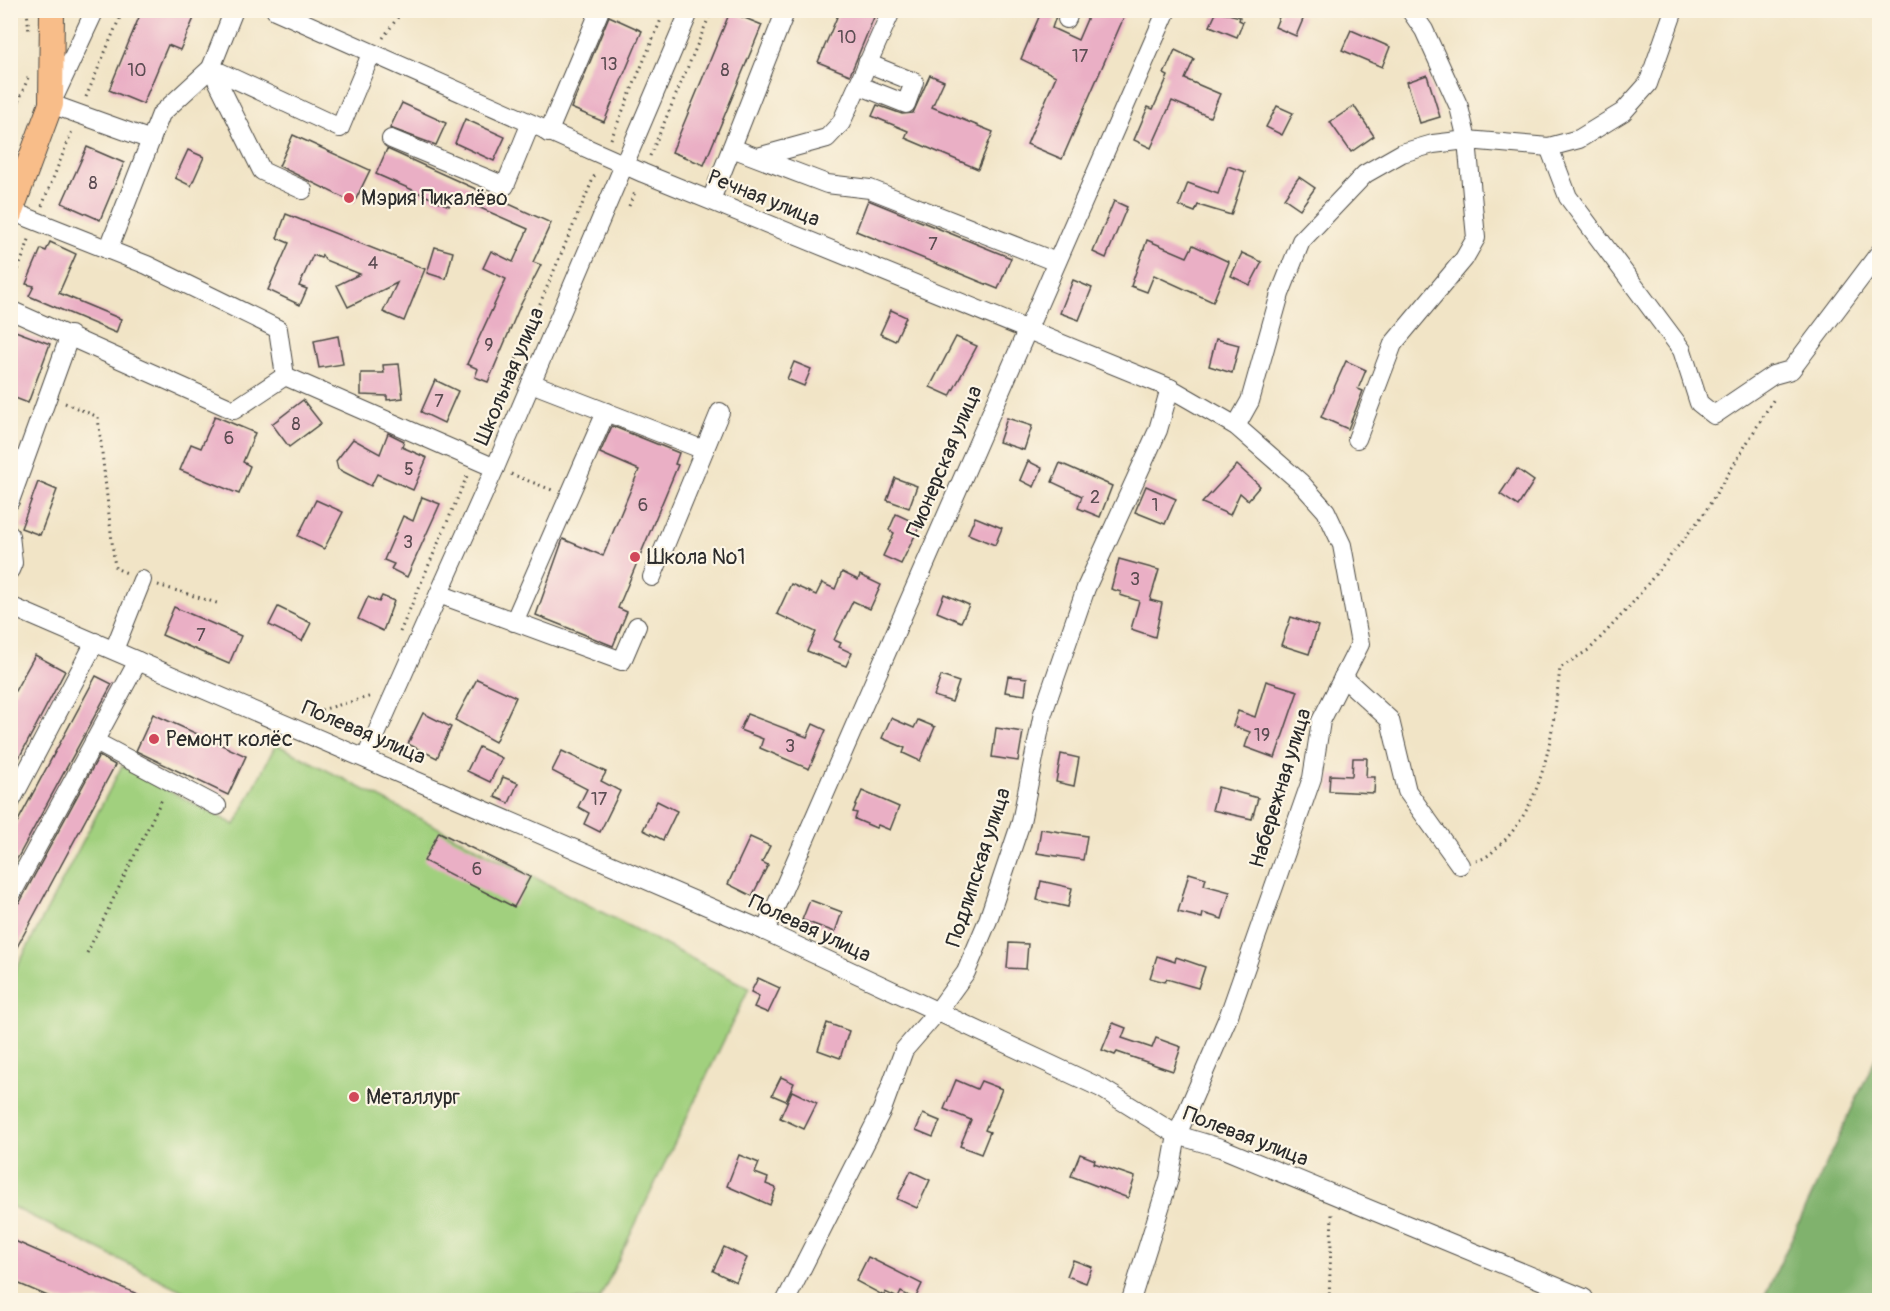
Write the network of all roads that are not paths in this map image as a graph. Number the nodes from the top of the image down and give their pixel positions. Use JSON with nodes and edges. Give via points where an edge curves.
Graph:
{"nodes":[{"id":1,"x":52,"y":10,"type":"edge"},
{"id":2,"x":95,"y":10,"type":"edge"},
{"id":3,"x":234,"y":10,"type":"edge"},
{"id":4,"x":275,"y":10,"type":"edge"},
{"id":5,"x":600,"y":10,"type":"edge"},
{"id":6,"x":690,"y":10,"type":"edge"},
{"id":7,"x":1167,"y":10,"type":"edge"},
{"id":8,"x":1410,"y":10,"type":"edge"},
{"id":9,"x":1674,"y":10,"type":"edge"},
{"id":10,"x":781,"y":12,"type":"edge"},
{"id":11,"x":889,"y":16,"type":"dead end"},
{"id":12,"x":371,"y":54,"type":"junction"},
{"id":13,"x":867,"y":63,"type":"junction"},
{"id":14,"x":211,"y":68,"type":"junction"},
{"id":15,"x":858,"y":85,"type":"junction"},
{"id":16,"x":51,"y":104,"type":"junction"},
{"id":17,"x":530,"y":125,"type":"junction"},
{"id":18,"x":548,"y":133,"type":"junction"},
{"id":19,"x":391,"y":139,"type":"dead end"},
{"id":20,"x":151,"y":140,"type":"junction"},
{"id":21,"x":1467,"y":140,"type":"junction"},
{"id":22,"x":1549,"y":147,"type":"junction"},
{"id":23,"x":732,"y":148,"type":"junction"},
{"id":24,"x":758,"y":156,"type":"junction"},
{"id":25,"x":623,"y":165,"type":"junction"},
{"id":26,"x":303,"y":190,"type":"dead end"},
{"id":27,"x":711,"y":200,"type":"junction"},
{"id":28,"x":11,"y":212,"type":"edge"},
{"id":29,"x":108,"y":249,"type":"junction"},
{"id":30,"x":1880,"y":252,"type":"edge"},
{"id":31,"x":1056,"y":261,"type":"junction"},
{"id":32,"x":10,"y":310,"type":"edge"},
{"id":33,"x":1026,"y":330,"type":"junction"},
{"id":34,"x":70,"y":336,"type":"junction"},
{"id":35,"x":285,"y":376,"type":"junction"},
{"id":36,"x":531,"y":382,"type":"junction"},
{"id":37,"x":1170,"y":388,"type":"junction"},
{"id":38,"x":606,"y":412,"type":"junction"},
{"id":39,"x":720,"y":412,"type":"dead end"},
{"id":40,"x":1236,"y":426,"type":"junction"},
{"id":41,"x":1357,"y":439,"type":"dead end"},
{"id":42,"x":704,"y":450,"type":"junction"},
{"id":43,"x":495,"y":468,"type":"junction"},
{"id":44,"x":10,"y":501,"type":"edge"},
{"id":45,"x":10,"y":535,"type":"edge"},
{"id":46,"x":10,"y":570,"type":"edge"},
{"id":47,"x":652,"y":577,"type":"dead end"},
{"id":48,"x":142,"y":580,"type":"road end"},
{"id":49,"x":439,"y":594,"type":"junction"},
{"id":50,"x":10,"y":606,"type":"edge"},
{"id":51,"x":514,"y":622,"type":"junction"},
{"id":52,"x":637,"y":626,"type":"dead end"},
{"id":53,"x":96,"y":642,"type":"junction"},
{"id":54,"x":114,"y":650,"type":"junction"},
{"id":55,"x":138,"y":661,"type":"junction"},
{"id":56,"x":1343,"y":677,"type":"junction"},
{"id":57,"x":94,"y":741,"type":"junction"},
{"id":58,"x":366,"y":757,"type":"junction"},
{"id":59,"x":10,"y":803,"type":"edge"},
{"id":60,"x":217,"y":806,"type":"dead end"},
{"id":61,"x":1460,"y":865,"type":"road end"},
{"id":62,"x":10,"y":897,"type":"edge"},
{"id":63,"x":765,"y":931,"type":"junction"},
{"id":64,"x":937,"y":1012,"type":"junction"},
{"id":65,"x":1177,"y":1135,"type":"junction"},
{"id":66,"x":1584,"y":1298,"type":"dead end"},
{"id":67,"x":786,"y":1300,"type":"edge"},
{"id":68,"x":1131,"y":1300,"type":"edge"}],
"edges":[{"from":1,"to":16,"type":"main road"},
{"from":2,"to":16,"type":"street"},
{"from":3,"to":14,"type":"street"},
{"from":4,"to":12,"type":"street","name":"Речная улица"},
{"from":5,"to":18,"type":"street"},
{"from":6,"to":25,"type":"street","name":"Школьная улица"},
{"from":7,"to":31,"type":"street","name":"Пионерская улица"},
{"from":8,"to":21,"type":"street","via":[[1424,30],[1459,107]]},
{"from":9,"to":22,"type":"street","via":[[1648,84],[1623,112],[1579,139]]},
{"from":10,"to":23,"type":"street"},
{"from":11,"to":13,"type":"street"},
{"from":12,"to":14,"type":"street","via":[[340,128]]},
{"from":12,"to":17,"type":"street","name":"Речная улица"},
{"from":13,"to":15,"type":"street"},
{"from":13,"to":15,"type":"street","via":[[914,82],[906,104]]},
{"from":14,"to":20,"type":"street","via":[[160,114]]},
{"from":14,"to":26,"type":"street","via":[[262,171]]},
{"from":15,"to":24,"type":"street","via":[[841,123],[826,138]]},
{"from":16,"to":20,"type":"street"},
{"from":16,"to":28,"type":"main road"},
{"from":17,"to":18,"type":"street","name":"Речная улица"},
{"from":17,"to":19,"type":"street","via":[[505,186]]},
{"from":18,"to":25,"type":"street","name":"Речная улица"},
{"from":20,"to":29,"type":"street"},
{"from":21,"to":22,"type":"street"},
{"from":21,"to":40,"type":"street","via":[[1402,153],[1365,174],[1301,241],[1280,294],[1250,401]]},
{"from":21,"to":41,"type":"street","via":[[1476,238],[1464,259],[1393,344]]},
{"from":22,"to":30,"type":"street","via":[[1568,197],[1682,350],[1699,403],[1714,415],[1773,375],[1791,370]]},
{"from":23,"to":24,"type":"street"},
{"from":23,"to":27,"type":"street"},
{"from":24,"to":31,"type":"street","via":[[827,184],[870,189]]},
{"from":25,"to":27,"type":"street","name":"Речная улица"},
{"from":25,"to":36,"type":"street","name":"Школьная улица"},
{"from":27,"to":33,"type":"street","name":"Речная улица"},
{"from":28,"to":29,"type":"street"},
{"from":29,"to":35,"type":"street","via":[[278,329]]},
{"from":31,"to":33,"type":"street","name":"Пионерская улица"},
{"from":32,"to":34,"type":"street"},
{"from":33,"to":37,"type":"street","name":"Речная улица"},
{"from":33,"to":63,"type":"street","name":"Пионерская улица"},
{"from":34,"to":35,"type":"street","via":[[234,410]]},
{"from":34,"to":44,"type":"street"},
{"from":35,"to":43,"type":"street"},
{"from":36,"to":38,"type":"street"},
{"from":36,"to":43,"type":"street","name":"Школьная улица"},
{"from":37,"to":40,"type":"street","name":"Речная улица"},
{"from":37,"to":64,"type":"street","name":"Подлипская улица","via":[[1158,430],[1082,598],[1043,713],[1021,822],[988,920],[966,972]]},
{"from":38,"to":42,"type":"street"},
{"from":38,"to":51,"type":"street"},
{"from":39,"to":42,"type":"street"},
{"from":40,"to":56,"type":"street","name":"Набережная улица","via":[[1320,503],[1342,544],[1360,644]]},
{"from":42,"to":47,"type":"street"},
{"from":43,"to":49,"type":"street","name":"Школьная улица"},
{"from":45,"to":46,"type":"street"},
{"from":48,"to":54,"type":"street"},
{"from":49,"to":51,"type":"street"},
{"from":49,"to":58,"type":"street","name":"Школьная улица"},
{"from":50,"to":53,"type":"street","name":"Полевая улица"},
{"from":51,"to":52,"type":"street","via":[[622,661]]},
{"from":53,"to":54,"type":"street","name":"Полевая улица"},
{"from":53,"to":59,"type":"street"},
{"from":54,"to":55,"type":"street","name":"Полевая улица"},
{"from":55,"to":57,"type":"street"},
{"from":55,"to":58,"type":"street","name":"Полевая улица"},
{"from":56,"to":61,"type":"street","via":[[1390,720],[1407,791]]},
{"from":56,"to":65,"type":"street","name":"Набережная улица","via":[[1321,721],[1312,778],[1229,1015]]},
{"from":57,"to":60,"type":"street"},
{"from":57,"to":62,"type":"street"},
{"from":58,"to":63,"type":"street","name":"Полевая улица"},
{"from":63,"to":64,"type":"street","name":"Полевая улица"},
{"from":64,"to":65,"type":"street","name":"Полевая улица","via":[[1101,1089]]},
{"from":64,"to":67,"type":"street","name":"Подлипская улица","via":[[903,1050],[882,1110]]},
{"from":65,"to":66,"type":"street","name":"Полевая улица","via":[[1221,1148]]},
{"from":65,"to":68,"type":"street","name":"Набережная улица","via":[[1168,1179]]}]}
